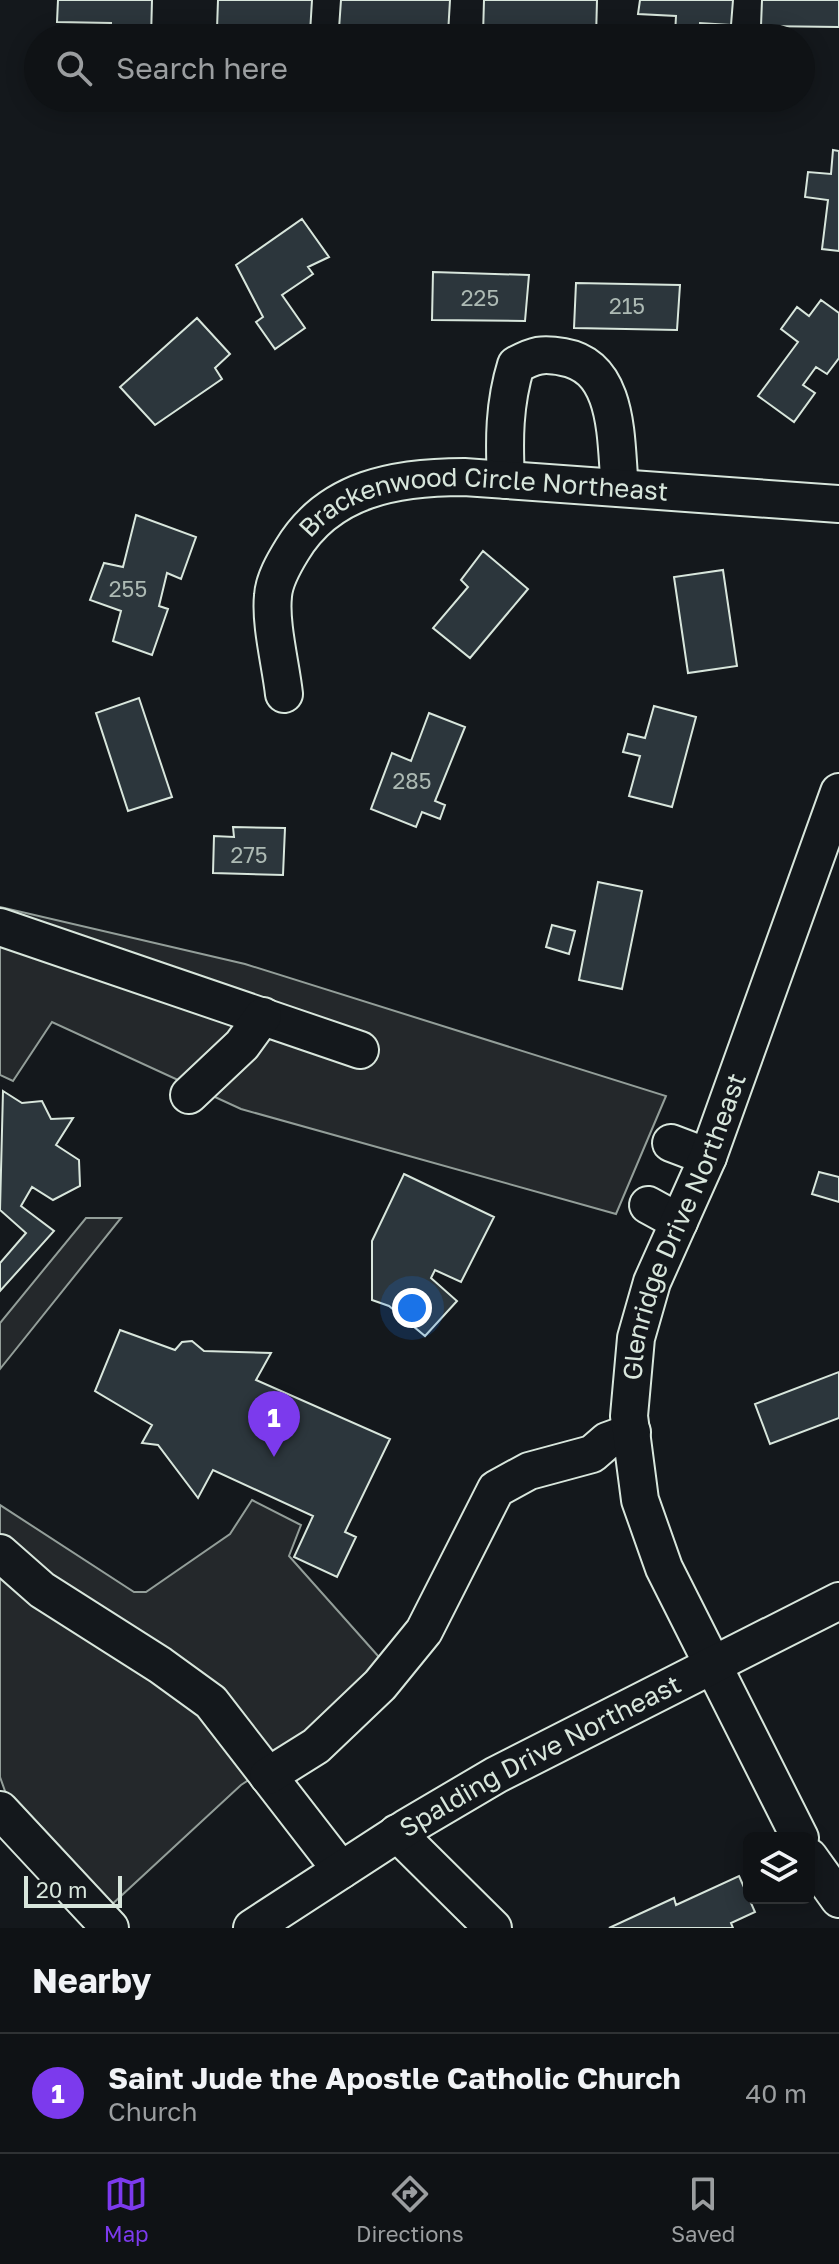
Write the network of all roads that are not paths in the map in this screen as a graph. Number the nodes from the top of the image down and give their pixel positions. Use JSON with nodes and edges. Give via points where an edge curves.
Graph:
{"nodes":[{"id":1,"x":506,"y":480,"type":"junction"},
{"id":2,"x":620,"y":488,"type":"junction"},
{"id":3,"x":839,"y":504,"type":"edge"},
{"id":4,"x":284,"y":694,"type":"dead end"},
{"id":5,"x":839,"y":792,"type":"edge"},
{"id":6,"x":0,"y":927,"type":"edge"},
{"id":7,"x":263,"y":1016,"type":"junction"},
{"id":8,"x":360,"y":1050,"type":"dead end"},
{"id":9,"x":189,"y":1095,"type":"dead end"},
{"id":10,"x":671,"y":1143,"type":"dead end"},
{"id":11,"x":708,"y":1157,"type":"junction"},
{"id":12,"x":632,"y":1432,"type":"junction"},
{"id":13,"x":0,"y":1553,"type":"edge"},
{"id":14,"x":839,"y":1601,"type":"edge"},
{"id":15,"x":715,"y":1664,"type":"junction"},
{"id":16,"x":268,"y":1776,"type":"junction"},
{"id":17,"x":0,"y":1810,"type":"edge"},
{"id":18,"x":797,"y":1832,"type":"edge"},
{"id":19,"x":397,"y":1833,"type":"junction"},
{"id":20,"x":815,"y":1865,"type":"edge"},
{"id":21,"x":341,"y":1870,"type":"junction"},
{"id":22,"x":839,"y":1899,"type":"edge"},
{"id":23,"x":110,"y":1928,"type":"edge"},
{"id":24,"x":252,"y":1928,"type":"edge"},
{"id":25,"x":493,"y":1928,"type":"edge"}],
"edges":[{"from":1,"to":2,"type":"street","name":"Brackenwood Circle Northeast"},
{"from":1,"to":2,"type":"street","via":[[508,391],[516,365],[539,353],[571,358],[595,371],[609,396]]},
{"from":1,"to":4,"type":"street","name":"Brackenwood Circle Northeast","via":[[415,477],[382,483],[327,508],[302,533],[273,595]]},
{"from":2,"to":3,"type":"street","name":"Brackenwood Circle Northeast"},
{"from":5,"to":11,"type":"street","name":"Glenridge Drive Northeast"},
{"from":6,"to":7,"type":"street"},
{"from":7,"to":8,"type":"street"},
{"from":7,"to":9,"type":"street","via":[[242,1045]]},
{"from":10,"to":11,"type":"street"},
{"from":11,"to":12,"type":"street","name":"Glenridge Drive Northeast","via":[[664,1214],[636,1338]]},
{"from":12,"to":15,"type":"street","name":"Glenridge Drive Northeast","via":[[640,1500],[664,1568]]},
{"from":12,"to":16,"type":"street","via":[[607,1441],[592,1454],[529,1471],[496,1489],[424,1631],[380,1685],[316,1746]]},
{"from":13,"to":16,"type":"street","via":[[42,1590],[211,1702]]},
{"from":14,"to":15,"type":"street","name":"Spalding Drive Northeast"},
{"from":15,"to":18,"type":"street","name":"Glenridge Drive Northeast"},
{"from":15,"to":19,"type":"street","name":"Spalding Drive Northeast","via":[[496,1775]]},
{"from":16,"to":21,"type":"street"},
{"from":17,"to":23,"type":"street"},
{"from":19,"to":21,"type":"street","name":"Spalding Drive Northeast"},
{"from":19,"to":25,"type":"street"},
{"from":20,"to":22,"type":"street"},
{"from":21,"to":24,"type":"street","name":"Spalding Drive Northeast"}]}
